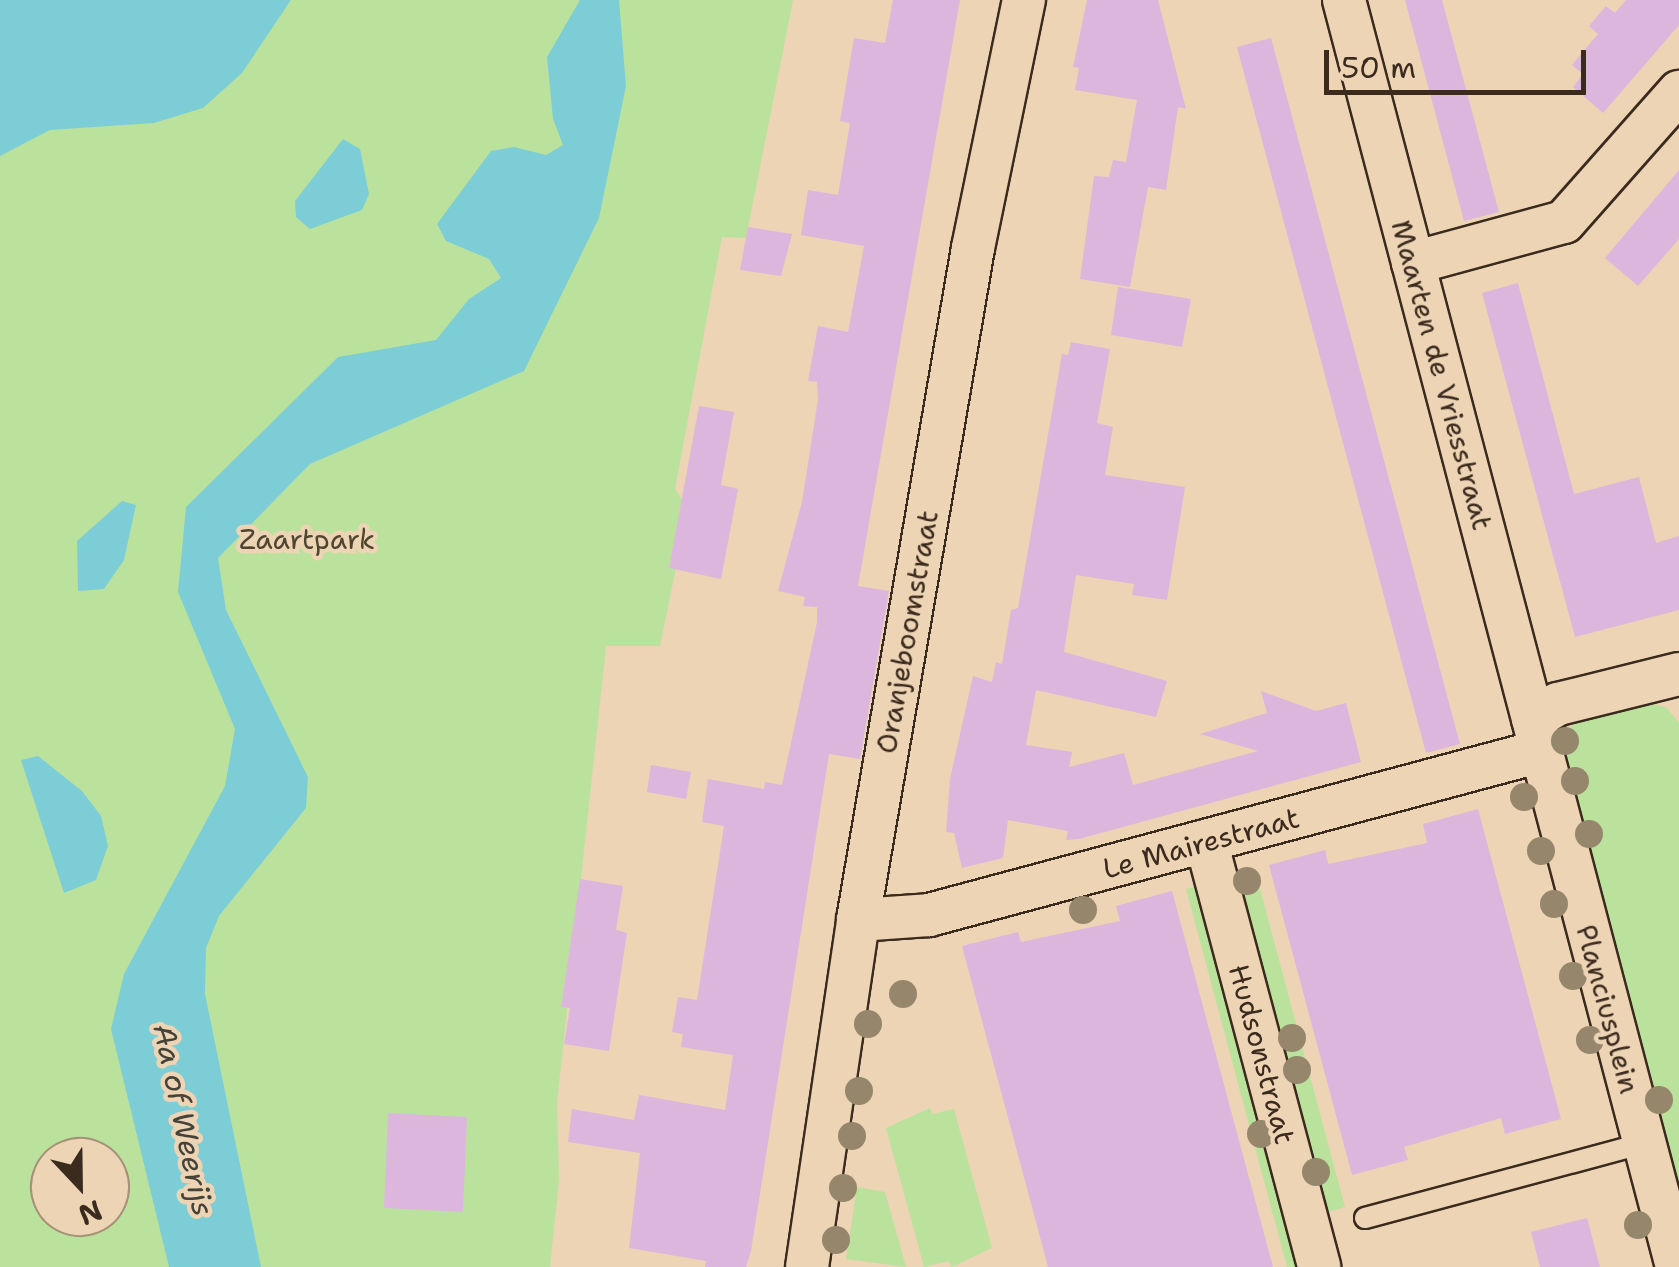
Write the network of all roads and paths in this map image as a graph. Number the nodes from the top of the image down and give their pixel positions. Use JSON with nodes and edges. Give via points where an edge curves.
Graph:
{"nodes":[{"id":1,"x":1024,"y":0,"type":"edge"},
{"id":2,"x":1344,"y":0,"type":"edge"},
{"id":3,"x":1679,"y":92,"type":"edge"},
{"id":4,"x":1413,"y":263,"type":"junction"},
{"id":5,"x":1678,"y":677,"type":"edge"},
{"id":6,"x":1537,"y":735,"type":"junction"},
{"id":7,"x":1206,"y":841,"type":"junction"},
{"id":8,"x":858,"y":920,"type":"junction"},
{"id":9,"x":1644,"y":1143,"type":"junction"},
{"id":10,"x":1364,"y":1218,"type":"dead end"},
{"id":11,"x":807,"y":1267,"type":"edge"},
{"id":12,"x":1319,"y":1267,"type":"edge"},
{"id":13,"x":1678,"y":1267,"type":"edge"}],
"edges":[{"from":1,"to":8,"type":"street","name":"Oranjeboomstraat","via":[[973,248]]},
{"from":2,"to":4,"type":"street","name":"Maarten de Vriesstraat"},
{"from":3,"to":4,"type":"street","via":[[1564,222]]},
{"from":4,"to":6,"type":"street","name":"Maarten de Vriesstraat"},
{"from":5,"to":6,"type":"street","via":[[1558,704]]},
{"from":6,"to":7,"type":"street","name":"Le Mairestraat"},
{"from":6,"to":9,"type":"street","name":"Planciusplein"},
{"from":7,"to":8,"type":"street","name":"Le Mairestraat","via":[[929,914]]},
{"from":7,"to":12,"type":"street","name":"Hudsonstraat"},
{"from":8,"to":11,"type":"street","name":"Oranjeboomstraat"},
{"from":9,"to":10,"type":"lane"},
{"from":9,"to":13,"type":"street","name":"Planciusplein"}]}
